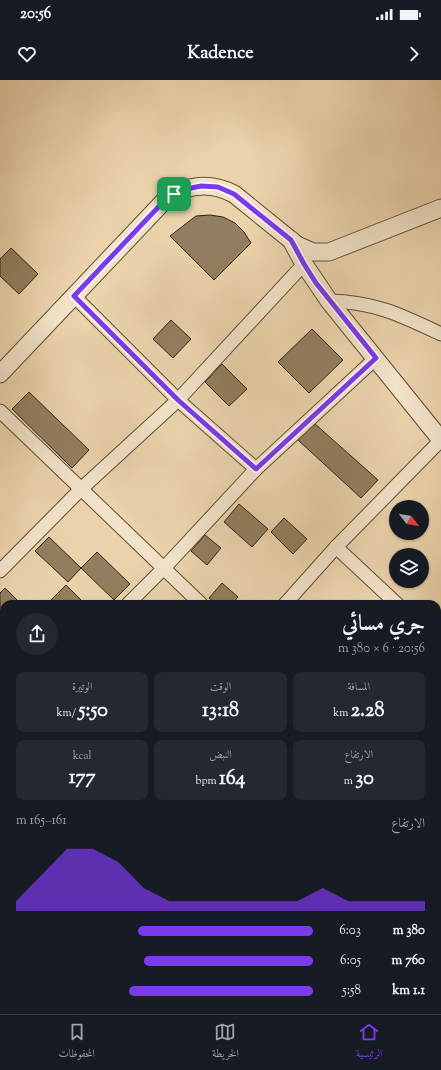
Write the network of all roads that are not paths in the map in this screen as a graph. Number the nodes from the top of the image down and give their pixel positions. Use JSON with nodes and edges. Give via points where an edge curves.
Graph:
{"nodes":[{"id":1,"x":438,"y":212,"type":"edge"},
{"id":2,"x":291,"y":240,"type":"junction"},
{"id":3,"x":304,"y":264,"type":"junction"},
{"id":4,"x":74,"y":296,"type":"junction"},
{"id":5,"x":330,"y":301,"type":"junction"},
{"id":6,"x":441,"y":334,"type":"edge"},
{"id":7,"x":376,"y":358,"type":"junction"},
{"id":8,"x":0,"y":374,"type":"edge"},
{"id":9,"x":178,"y":400,"type":"junction"},
{"id":10,"x":0,"y":411,"type":"edge"},
{"id":11,"x":441,"y":440,"type":"edge"},
{"id":12,"x":256,"y":469,"type":"junction"},
{"id":13,"x":81,"y":489,"type":"junction"},
{"id":14,"x":336,"y":547,"type":"junction"},
{"id":15,"x":164,"y":568,"type":"junction"},
{"id":16,"x":0,"y":570,"type":"edge"},
{"id":17,"x":132,"y":600,"type":"edge"},
{"id":18,"x":197,"y":600,"type":"edge"},
{"id":19,"x":289,"y":600,"type":"edge"},
{"id":20,"x":393,"y":600,"type":"edge"}],
"edges":[{"from":1,"to":2,"type":"street","via":[[329,252],[309,250]]},
{"from":2,"to":3,"type":"street"},
{"from":2,"to":4,"type":"street","via":[[234,194],[209,186],[191,187],[166,199]]},
{"from":3,"to":5,"type":"street"},
{"from":3,"to":9,"type":"street"},
{"from":4,"to":8,"type":"street"},
{"from":4,"to":9,"type":"street"},
{"from":5,"to":6,"type":"street","via":[[379,307]]},
{"from":5,"to":7,"type":"street"},
{"from":7,"to":11,"type":"street"},
{"from":7,"to":12,"type":"street"},
{"from":9,"to":12,"type":"street"},
{"from":9,"to":13,"type":"street"},
{"from":10,"to":13,"type":"street"},
{"from":11,"to":14,"type":"street"},
{"from":12,"to":15,"type":"street"},
{"from":13,"to":15,"type":"street"},
{"from":13,"to":16,"type":"street"},
{"from":14,"to":19,"type":"street"},
{"from":14,"to":20,"type":"street"},
{"from":15,"to":17,"type":"street"},
{"from":15,"to":18,"type":"street"}]}
